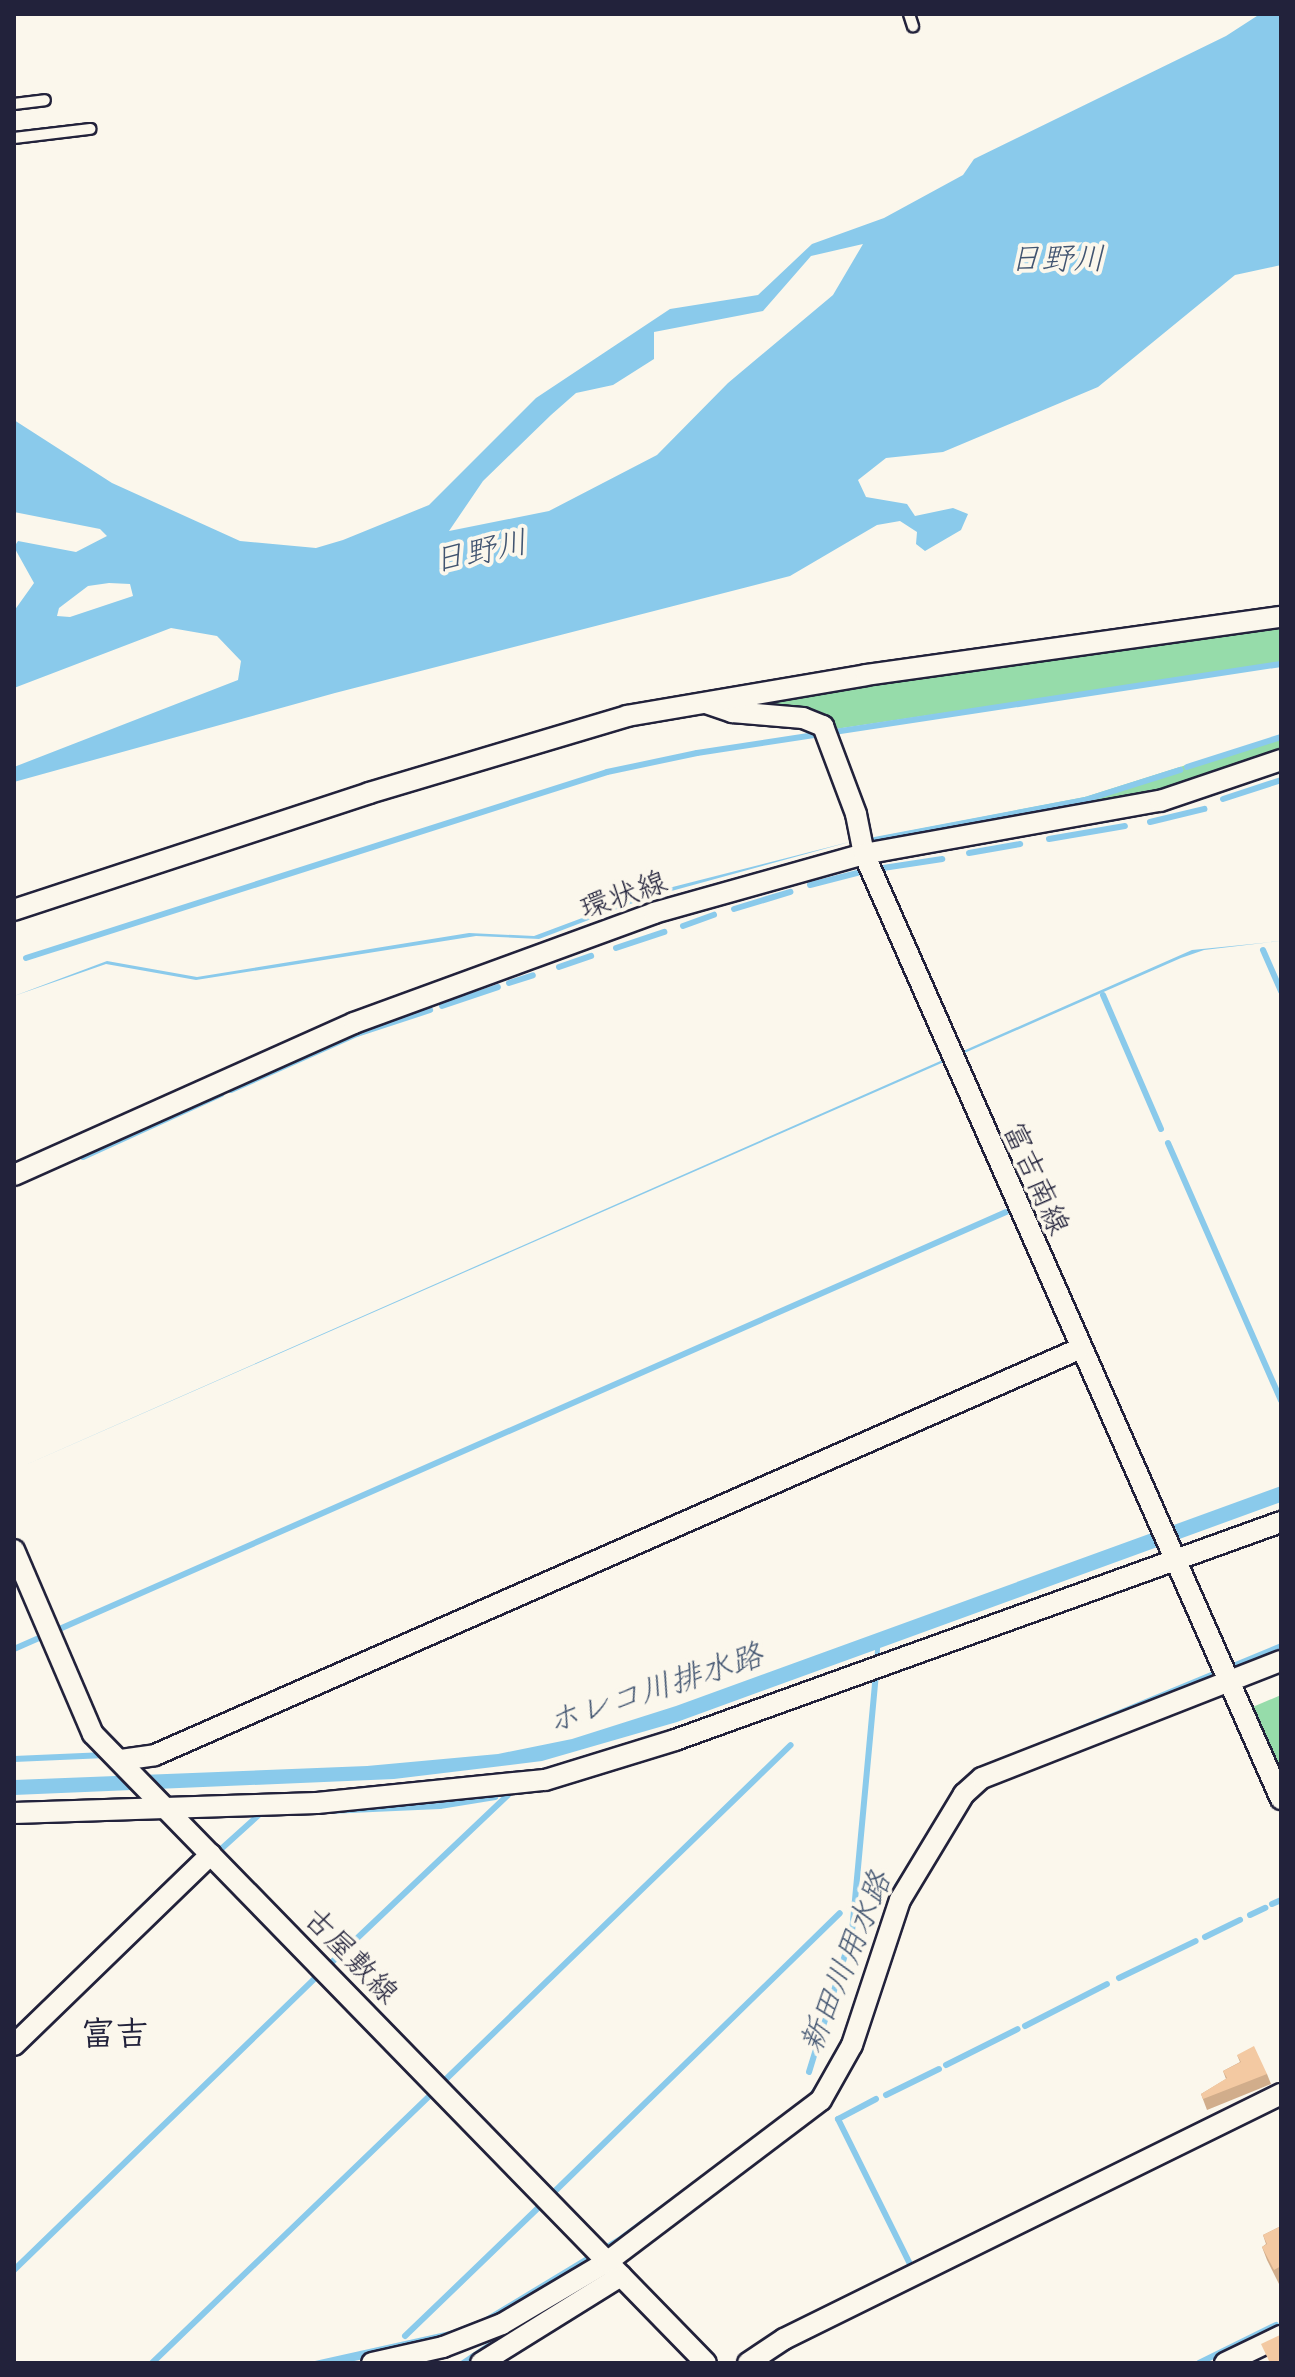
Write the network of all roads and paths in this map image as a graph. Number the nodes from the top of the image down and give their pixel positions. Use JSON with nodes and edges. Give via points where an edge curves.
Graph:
{"nodes":[{"id":1,"x":909,"y":14,"type":"edge"},
{"id":2,"x":913,"y":26,"type":"dead end"},
{"id":3,"x":45,"y":100,"type":"dead end"},
{"id":4,"x":14,"y":104,"type":"edge"},
{"id":5,"x":90,"y":129,"type":"dead end"},
{"id":6,"x":14,"y":138,"type":"edge"},
{"id":7,"x":1281,"y":617,"type":"edge"},
{"id":8,"x":706,"y":703,"type":"junction"},
{"id":9,"x":1281,"y":760,"type":"edge"},
{"id":10,"x":864,"y":854,"type":"junction"},
{"id":11,"x":14,"y":910,"type":"edge"},
{"id":12,"x":14,"y":1175,"type":"edge"},
{"id":13,"x":1079,"y":1349,"type":"junction"},
{"id":14,"x":1281,"y":1522,"type":"edge"},
{"id":15,"x":14,"y":1550,"type":"edge"},
{"id":16,"x":1175,"y":1554,"type":"junction"},
{"id":17,"x":1281,"y":1661,"type":"edge"},
{"id":18,"x":1229,"y":1681,"type":"junction"},
{"id":19,"x":125,"y":1764,"type":"junction"},
{"id":20,"x":1281,"y":1799,"type":"edge"},
{"id":21,"x":159,"y":1804,"type":"junction"},
{"id":22,"x":14,"y":1813,"type":"edge"},
{"id":23,"x":211,"y":1854,"type":"junction"},
{"id":24,"x":14,"y":2045,"type":"edge"},
{"id":25,"x":1281,"y":2094,"type":"edge"},
{"id":26,"x":614,"y":2269,"type":"junction"},
{"id":27,"x":1281,"y":2336,"type":"edge"},
{"id":28,"x":372,"y":2363,"type":"edge"},
{"id":29,"x":481,"y":2363,"type":"edge"},
{"id":30,"x":706,"y":2363,"type":"edge"},
{"id":31,"x":748,"y":2363,"type":"edge"},
{"id":32,"x":1225,"y":2363,"type":"edge"}],
"edges":[{"from":1,"to":2,"type":"lane"},
{"from":3,"to":4,"type":"lane"},
{"from":5,"to":6,"type":"lane"},
{"from":7,"to":8,"type":"street","via":[[866,675]]},
{"from":8,"to":10,"type":"street","name":"富吉南線","via":[[823,726],[856,814]]},
{"from":8,"to":11,"type":"street","via":[[545,737]]},
{"from":9,"to":10,"type":"street","name":"環状線","via":[[1160,801]]},
{"from":10,"to":12,"type":"street","name":"環状線","via":[[654,913],[354,1023]]},
{"from":10,"to":13,"type":"street","name":"富吉南線"},
{"from":13,"to":16,"type":"street","name":"富吉南線"},
{"from":13,"to":19,"type":"street"},
{"from":14,"to":16,"type":"street"},
{"from":15,"to":19,"type":"street","name":"古屋敷線","via":[[93,1734]]},
{"from":16,"to":18,"type":"street"},
{"from":16,"to":21,"type":"street","via":[[675,1740],[545,1780],[436,1794]]},
{"from":17,"to":18,"type":"street"},
{"from":18,"to":20,"type":"street"},
{"from":18,"to":26,"type":"street","via":[[982,1778],[964,1794],[900,1900],[852,2045],[821,2100]]},
{"from":19,"to":21,"type":"street","name":"古屋敷線"},
{"from":21,"to":22,"type":"street"},
{"from":21,"to":23,"type":"street","name":"古屋敷線"},
{"from":23,"to":24,"type":"street"},
{"from":23,"to":26,"type":"street","name":"古屋敷線"},
{"from":25,"to":31,"type":"street","via":[[784,2339]]},
{"from":26,"to":28,"type":"street","via":[[443,2347]]},
{"from":26,"to":29,"type":"street"},
{"from":26,"to":30,"type":"street","name":"古屋敷線"},
{"from":27,"to":32,"type":"street"}]}
